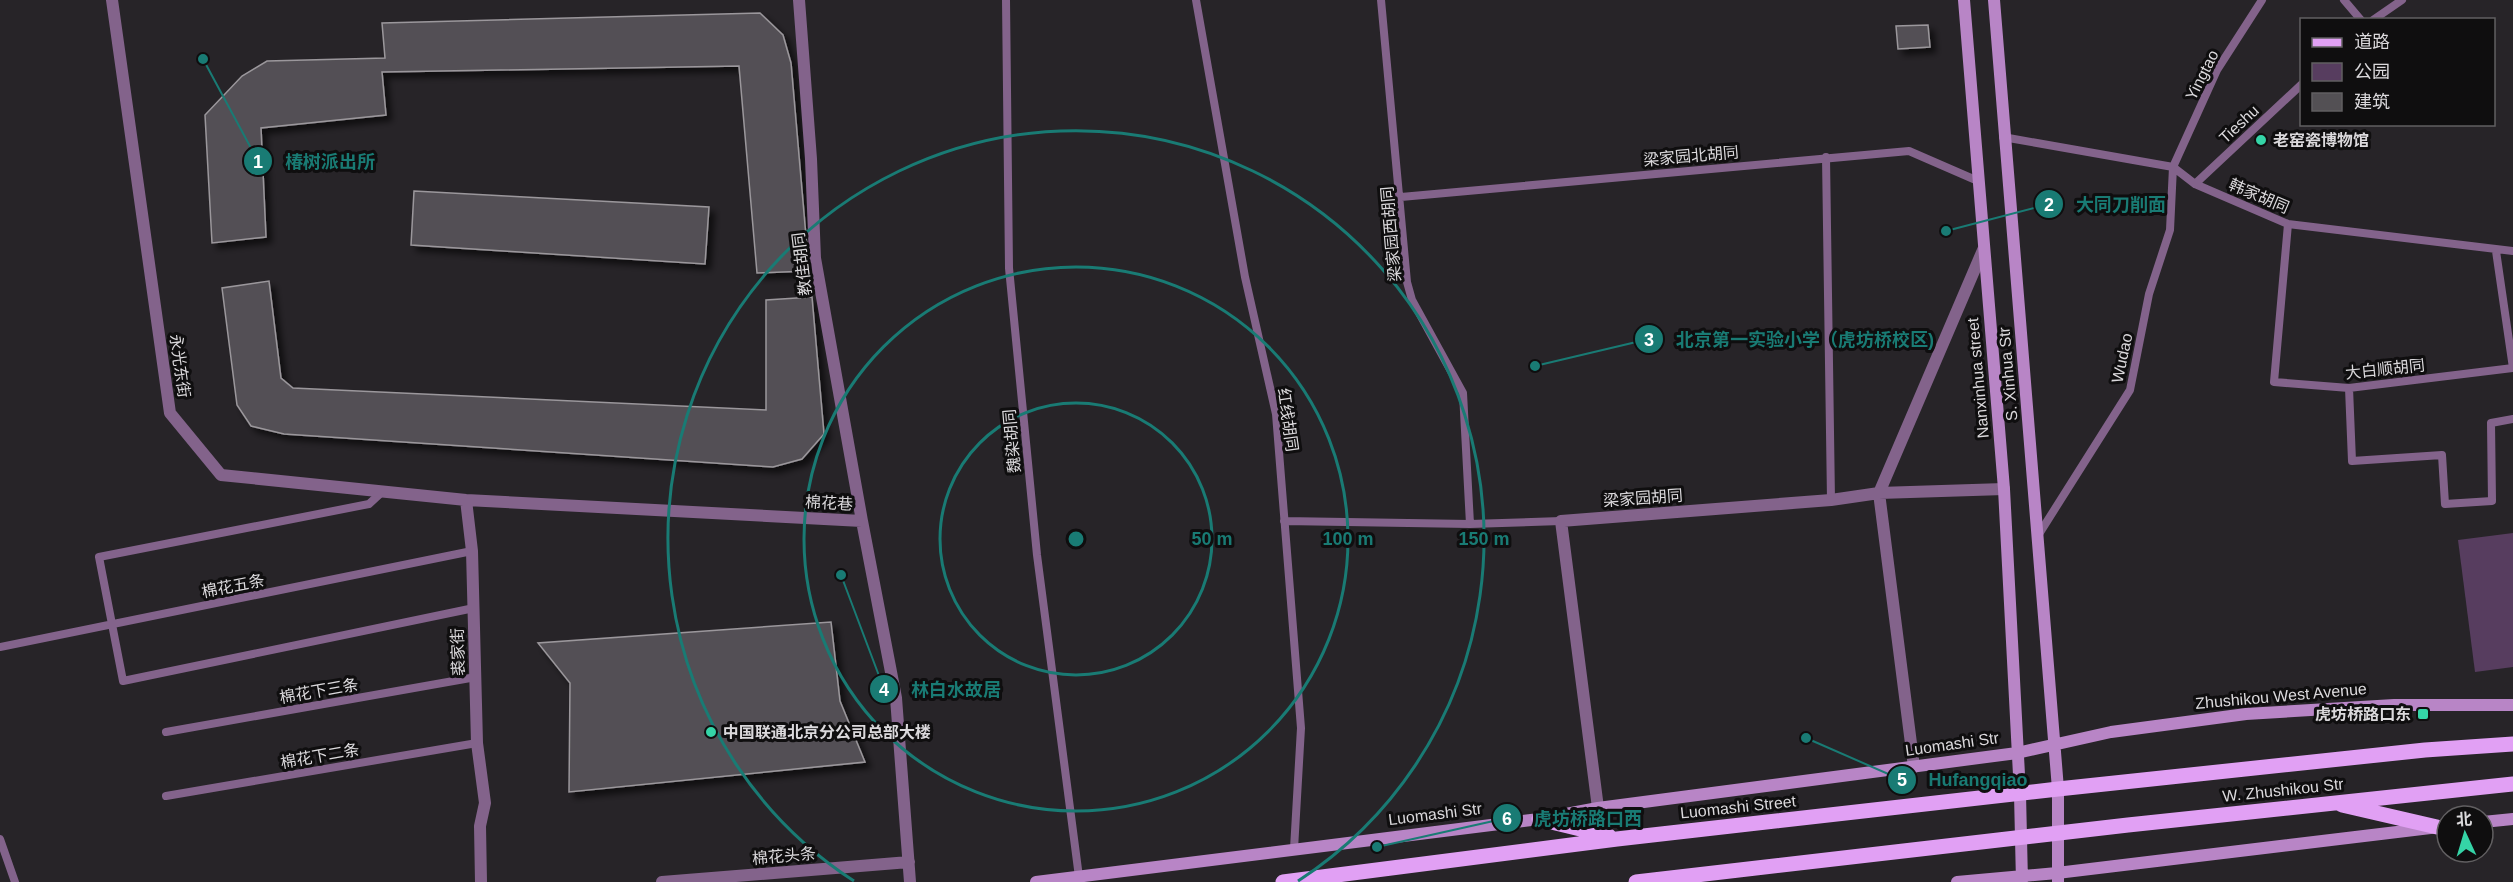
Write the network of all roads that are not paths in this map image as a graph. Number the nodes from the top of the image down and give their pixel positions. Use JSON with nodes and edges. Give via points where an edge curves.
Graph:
{"nodes":[{"id":1,"x":112,"y":0,"type":"edge"},
{"id":2,"x":799,"y":0,"type":"edge"},
{"id":3,"x":1006,"y":0,"type":"edge"},
{"id":4,"x":1196,"y":0,"type":"edge"},
{"id":5,"x":1381,"y":0,"type":"edge"},
{"id":6,"x":1964,"y":0,"type":"edge"},
{"id":7,"x":1994,"y":0,"type":"edge"},
{"id":8,"x":2262,"y":0,"type":"edge"},
{"id":9,"x":2344,"y":0,"type":"edge"},
{"id":10,"x":2402,"y":0,"type":"edge"},
{"id":11,"x":2359,"y":18,"type":"edge"},
{"id":12,"x":2376,"y":18,"type":"edge"},
{"id":13,"x":2300,"y":85,"type":"edge"},
{"id":14,"x":2003,"y":137,"type":"junction"},
{"id":15,"x":1826,"y":157,"type":"junction"},
{"id":16,"x":2172,"y":167,"type":"junction"},
{"id":17,"x":1978,"y":181,"type":"junction"},
{"id":18,"x":2195,"y":184,"type":"junction"},
{"id":19,"x":1401,"y":197,"type":"junction"},
{"id":20,"x":2288,"y":224,"type":"junction"},
{"id":21,"x":1983,"y":250,"type":"junction"},
{"id":22,"x":2496,"y":251,"type":"junction"},
{"id":23,"x":2513,"y":251,"type":"edge"},
{"id":24,"x":2513,"y":368,"type":"edge"},
{"id":25,"x":2349,"y":388,"type":"junction"},
{"id":26,"x":2513,"y":419,"type":"edge"},
{"id":27,"x":2004,"y":489,"type":"junction"},
{"id":28,"x":383,"y":491,"type":"junction"},
{"id":29,"x":1879,"y":493,"type":"junction"},
{"id":30,"x":466,"y":500,"type":"junction"},
{"id":31,"x":1831,"y":500,"type":"junction"},
{"id":32,"x":862,"y":521,"type":"junction"},
{"id":33,"x":1284,"y":521,"type":"junction"},
{"id":34,"x":1561,"y":521,"type":"junction"},
{"id":35,"x":1470,"y":524,"type":"junction"},
{"id":36,"x":2039,"y":534,"type":"junction"},
{"id":37,"x":472,"y":551,"type":"junction"},
{"id":38,"x":474,"y":609,"type":"junction"},
{"id":39,"x":111,"y":624,"type":"junction"},
{"id":40,"x":0,"y":647,"type":"edge"},
{"id":41,"x":476,"y":677,"type":"junction"},
{"id":42,"x":2513,"y":705,"type":"edge"},
{"id":43,"x":166,"y":732,"type":"dead end"},
{"id":44,"x":477,"y":743,"type":"junction"},
{"id":45,"x":2513,"y":744,"type":"edge"},
{"id":46,"x":2054,"y":745,"type":"junction"},
{"id":47,"x":2017,"y":753,"type":"junction"},
{"id":48,"x":1914,"y":767,"type":"junction"},
{"id":49,"x":2513,"y":784,"type":"edge"},
{"id":50,"x":2058,"y":789,"type":"junction"},
{"id":51,"x":2020,"y":794,"type":"junction"},
{"id":52,"x":166,"y":796,"type":"dead end"},
{"id":53,"x":2331,"y":802,"type":"junction"},
{"id":54,"x":1598,"y":808,"type":"junction"},
{"id":55,"x":1539,"y":819,"type":"junction"},
{"id":56,"x":2513,"y":819,"type":"edge"},
{"id":57,"x":2495,"y":821,"type":"edge"},
{"id":58,"x":2435,"y":824,"type":"edge"},
{"id":59,"x":2435,"y":827,"type":"edge"},
{"id":60,"x":2057,"y":833,"type":"junction"},
{"id":61,"x":2020,"y":837,"type":"junction"},
{"id":62,"x":0,"y":838,"type":"edge"},
{"id":63,"x":1617,"y":838,"type":"junction"},
{"id":64,"x":1294,"y":849,"type":"junction"},
{"id":65,"x":909,"y":862,"type":"junction"},
{"id":66,"x":1079,"y":877,"type":"junction"},
{"id":67,"x":2057,"y":877,"type":"edge"},
{"id":68,"x":2022,"y":879,"type":"edge"},
{"id":69,"x":15,"y":882,"type":"edge"},
{"id":70,"x":482,"y":882,"type":"edge"},
{"id":71,"x":662,"y":882,"type":"edge"},
{"id":72,"x":910,"y":882,"type":"edge"},
{"id":73,"x":1036,"y":882,"type":"edge"},
{"id":74,"x":1282,"y":882,"type":"edge"},
{"id":75,"x":1636,"y":882,"type":"edge"},
{"id":76,"x":1958,"y":882,"type":"edge"}],
"edges":[{"from":1,"to":28,"type":"street","name":"永光东街","via":[[170,413],[221,475]]},
{"from":2,"to":32,"type":"street","name":"教佳胡同","via":[[815,258]]},
{"from":3,"to":66,"type":"lane","name":"魏染胡同","via":[[1009,268],[1037,555]]},
{"from":4,"to":33,"type":"lane","name":"红线胡同","via":[[1245,277],[1276,414]]},
{"from":5,"to":19,"type":"lane","name":"梁家园西胡同"},
{"from":6,"to":17,"type":"street","name":"Nanxinhua street"},
{"from":7,"to":14,"type":"street","name":"S. Xinhua Str"},
{"from":8,"to":16,"type":"lane","name":"Yingtao","via":[[2217,70]]},
{"from":9,"to":11,"type":"lane"},
{"from":10,"to":12,"type":"lane"},
{"from":13,"to":18,"type":"lane","name":"Tieshu"},
{"from":14,"to":16,"type":"lane","name":"韩家胡同"},
{"from":14,"to":36,"type":"street","name":"S. Xinhua Str"},
{"from":15,"to":17,"type":"lane","name":"梁家园北胡同","via":[[1909,151]]},
{"from":15,"to":19,"type":"lane","name":"梁家园北胡同"},
{"from":15,"to":31,"type":"lane"},
{"from":16,"to":18,"type":"lane","name":"韩家胡同"},
{"from":16,"to":36,"type":"lane","name":"Wudao","via":[[2170,230],[2149,294],[2130,390]]},
{"from":17,"to":21,"type":"street","name":"Nanxinhua street"},
{"from":18,"to":20,"type":"lane","name":"韩家胡同"},
{"from":19,"to":35,"type":"lane","name":"梁家园西胡同","via":[[1407,282],[1412,300],[1463,393]]},
{"from":20,"to":22,"type":"lane","name":"韩家胡同"},
{"from":20,"to":25,"type":"lane","name":"大白顺胡同","via":[[2274,382]]},
{"from":21,"to":27,"type":"street","name":"Nanxinhua street"},
{"from":21,"to":29,"type":"street"},
{"from":22,"to":23,"type":"lane","name":"韩家胡同"},
{"from":22,"to":24,"type":"lane"},
{"from":24,"to":25,"type":"lane","name":"大白顺胡同"},
{"from":25,"to":26,"type":"lane","via":[[2352,461],[2442,454],[2445,504],[2492,501],[2491,423]]},
{"from":27,"to":29,"type":"street","name":"梁家园胡同"},
{"from":27,"to":47,"type":"street","name":"Nanxinhua street"},
{"from":28,"to":30,"type":"street","name":"永光东街"},
{"from":28,"to":39,"type":"lane","via":[[369,504],[99,557]]},
{"from":29,"to":31,"type":"street","name":"梁家园胡同"},
{"from":29,"to":48,"type":"street"},
{"from":30,"to":32,"type":"street","name":"棉花巷"},
{"from":30,"to":37,"type":"street","name":"裘家街"},
{"from":31,"to":34,"type":"street","name":"梁家园胡同"},
{"from":32,"to":65,"type":"street","name":"棉花巷","via":[[896,698]]},
{"from":33,"to":35,"type":"lane","name":"梁家园胡同"},
{"from":33,"to":64,"type":"lane","name":"红线胡同","via":[[1301,728]]},
{"from":34,"to":35,"type":"lane","name":"梁家园胡同"},
{"from":34,"to":54,"type":"street"},
{"from":36,"to":46,"type":"street","name":"S. Xinhua Str"},
{"from":37,"to":38,"type":"street","name":"裘家街"},
{"from":37,"to":39,"type":"lane","name":"棉花五条"},
{"from":38,"to":39,"type":"lane","via":[[123,681]]},
{"from":38,"to":41,"type":"street","name":"裘家街"},
{"from":39,"to":40,"type":"lane","name":"棉花五条"},
{"from":41,"to":43,"type":"lane","name":"棉花下三条"},
{"from":41,"to":44,"type":"street","name":"裘家街"},
{"from":42,"to":46,"type":"street","name":"Zhushikou West Avenue","via":[[2394,705],[2246,714],[2111,732]]},
{"from":44,"to":52,"type":"lane","name":"棉花下二条"},
{"from":44,"to":70,"type":"street","name":"裘家街","via":[[485,803],[480,826]]},
{"from":45,"to":50,"type":"main road"},
{"from":46,"to":47,"type":"street","name":"Zhushikou West Avenue"},
{"from":46,"to":50,"type":"street","name":"S. Xinhua Str"},
{"from":47,"to":48,"type":"street","name":"Luomashi Str"},
{"from":47,"to":51,"type":"street","name":"Nanxinhua street"},
{"from":48,"to":54,"type":"street","name":"Luomashi Str"},
{"from":49,"to":53,"type":"main road","name":"W. Zhushikou Str"},
{"from":50,"to":51,"type":"main road","name":"Luomashi Street"},
{"from":50,"to":60,"type":"street","name":"S. Xinhua Str"},
{"from":51,"to":61,"type":"street","name":"Nanxinhua street"},
{"from":51,"to":63,"type":"main road","name":"Luomashi Street"},
{"from":53,"to":58,"type":"main road"},
{"from":53,"to":60,"type":"main road","name":"W. Zhushikou Str"},
{"from":54,"to":55,"type":"street","name":"Luomashi Str"},
{"from":55,"to":63,"type":"main road"},
{"from":55,"to":64,"type":"street","name":"Luomashi Str"},
{"from":56,"to":57,"type":"street"},
{"from":59,"to":67,"type":"street"},
{"from":60,"to":61,"type":"main road","name":"W. Zhushikou Str"},
{"from":60,"to":67,"type":"street","name":"S. Xinhua Str"},
{"from":61,"to":68,"type":"street","name":"Nanxinhua street"},
{"from":61,"to":75,"type":"main road"},
{"from":62,"to":69,"type":"lane"},
{"from":63,"to":74,"type":"main road","name":"Luomashi Street"},
{"from":64,"to":66,"type":"street","name":"Luomashi Str"},
{"from":65,"to":71,"type":"street","name":"棉花头条"},
{"from":65,"to":72,"type":"street","name":"棉花巷"},
{"from":66,"to":73,"type":"street","name":"Luomashi Str"},
{"from":67,"to":68,"type":"street"},
{"from":68,"to":76,"type":"street"}]}
